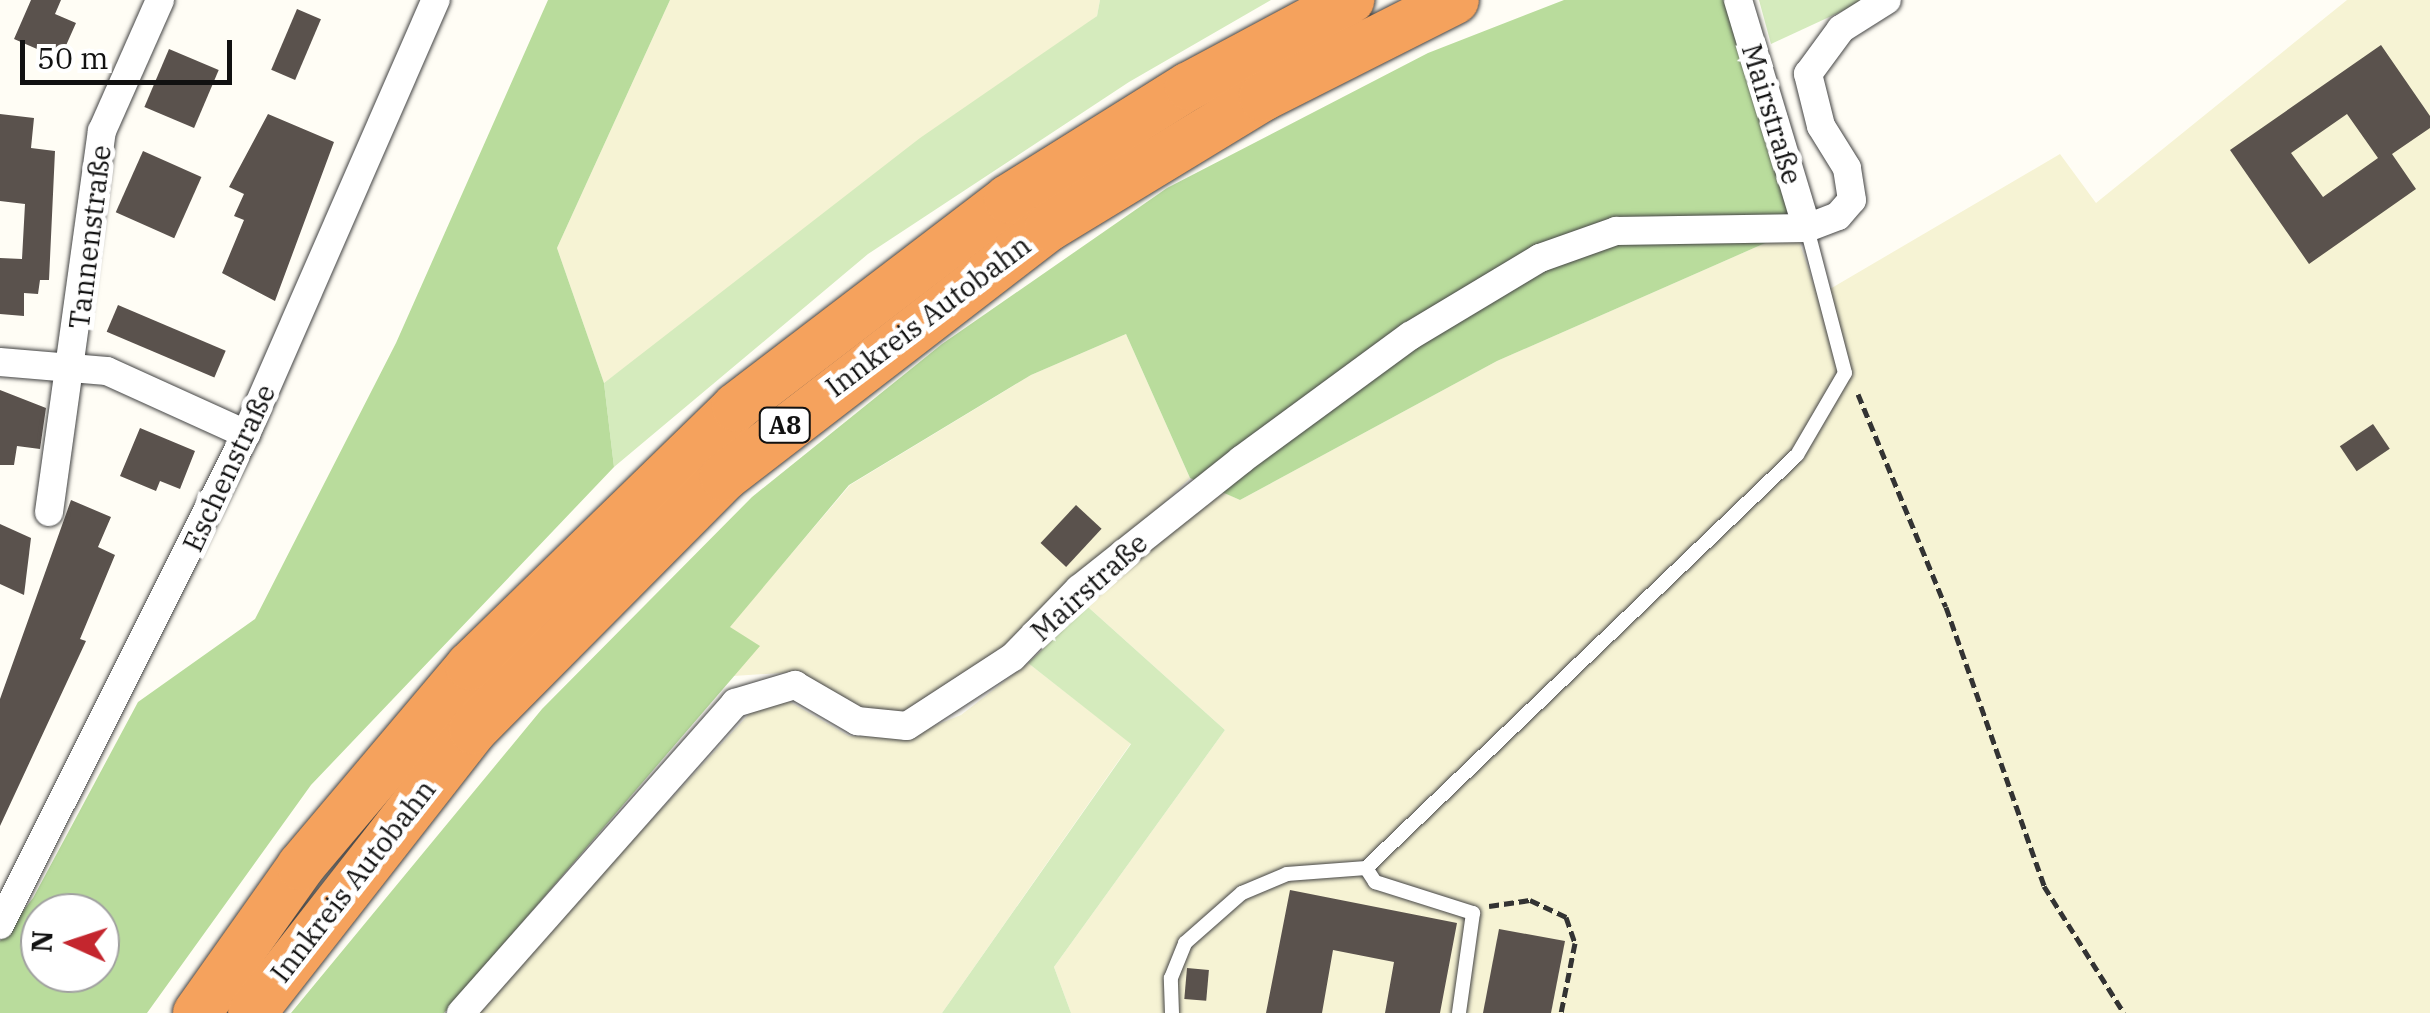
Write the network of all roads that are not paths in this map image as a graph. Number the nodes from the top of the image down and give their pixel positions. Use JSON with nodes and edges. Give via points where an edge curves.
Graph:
{"nodes":[{"id":1,"x":160,"y":0,"type":"edge"},
{"id":2,"x":436,"y":0,"type":"edge"},
{"id":3,"x":1350,"y":0,"type":"edge"},
{"id":4,"x":1455,"y":0,"type":"edge"},
{"id":5,"x":1738,"y":0,"type":"edge"},
{"id":6,"x":1886,"y":0,"type":"edge"},
{"id":7,"x":1807,"y":228,"type":"junction"},
{"id":8,"x":0,"y":362,"type":"edge"},
{"id":9,"x":75,"y":366,"type":"junction"},
{"id":10,"x":246,"y":434,"type":"junction"},
{"id":11,"x":49,"y":512,"type":"dead end"},
{"id":12,"x":1366,"y":868,"type":"junction"},
{"id":13,"x":0,"y":926,"type":"edge"},
{"id":14,"x":196,"y":1013,"type":"edge"},
{"id":15,"x":252,"y":1013,"type":"edge"},
{"id":16,"x":460,"y":1013,"type":"edge"},
{"id":17,"x":1172,"y":1013,"type":"edge"},
{"id":18,"x":1459,"y":1013,"type":"edge"}],
"edges":[{"from":1,"to":9,"type":"street","name":"Tannenstraße","via":[[102,131]]},
{"from":2,"to":10,"type":"street","name":"Eschenstraße"},
{"from":3,"to":14,"type":"highway","name":"Innkreis Autobahn","number":"A8","via":[[1023,190],[736,407],[470,666],[301,866]]},
{"from":4,"to":15,"type":"highway","name":"Innkreis Autobahn","number":"A8","via":[[1263,96],[1098,195],[959,289],[767,440],[472,730]]},
{"from":5,"to":7,"type":"street","name":"Mairstraße"},
{"from":6,"to":7,"type":"street","name":"Mairstraße","via":[[1841,29],[1808,74],[1852,200]]},
{"from":7,"to":12,"type":"lane","name":"Mairstraße","via":[[1845,373],[1797,456],[1748,511]]},
{"from":7,"to":16,"type":"street","name":"Mairstraße","via":[[1616,231],[1540,258],[1410,336],[1241,460],[1080,589],[1013,657],[907,726],[856,721],[795,684],[735,704]]},
{"from":8,"to":9,"type":"street","name":"Tannenstraße"},
{"from":9,"to":10,"type":"street","name":"Tannenstraße","via":[[106,370]]},
{"from":9,"to":11,"type":"street","name":"Tannenstraße"},
{"from":10,"to":13,"type":"street","name":"Eschenstraße"},
{"from":12,"to":17,"type":"lane","via":[[1287,874],[1242,893],[1186,943],[1171,978]]},
{"from":12,"to":18,"type":"lane","via":[[1375,882],[1473,913]]}]}
